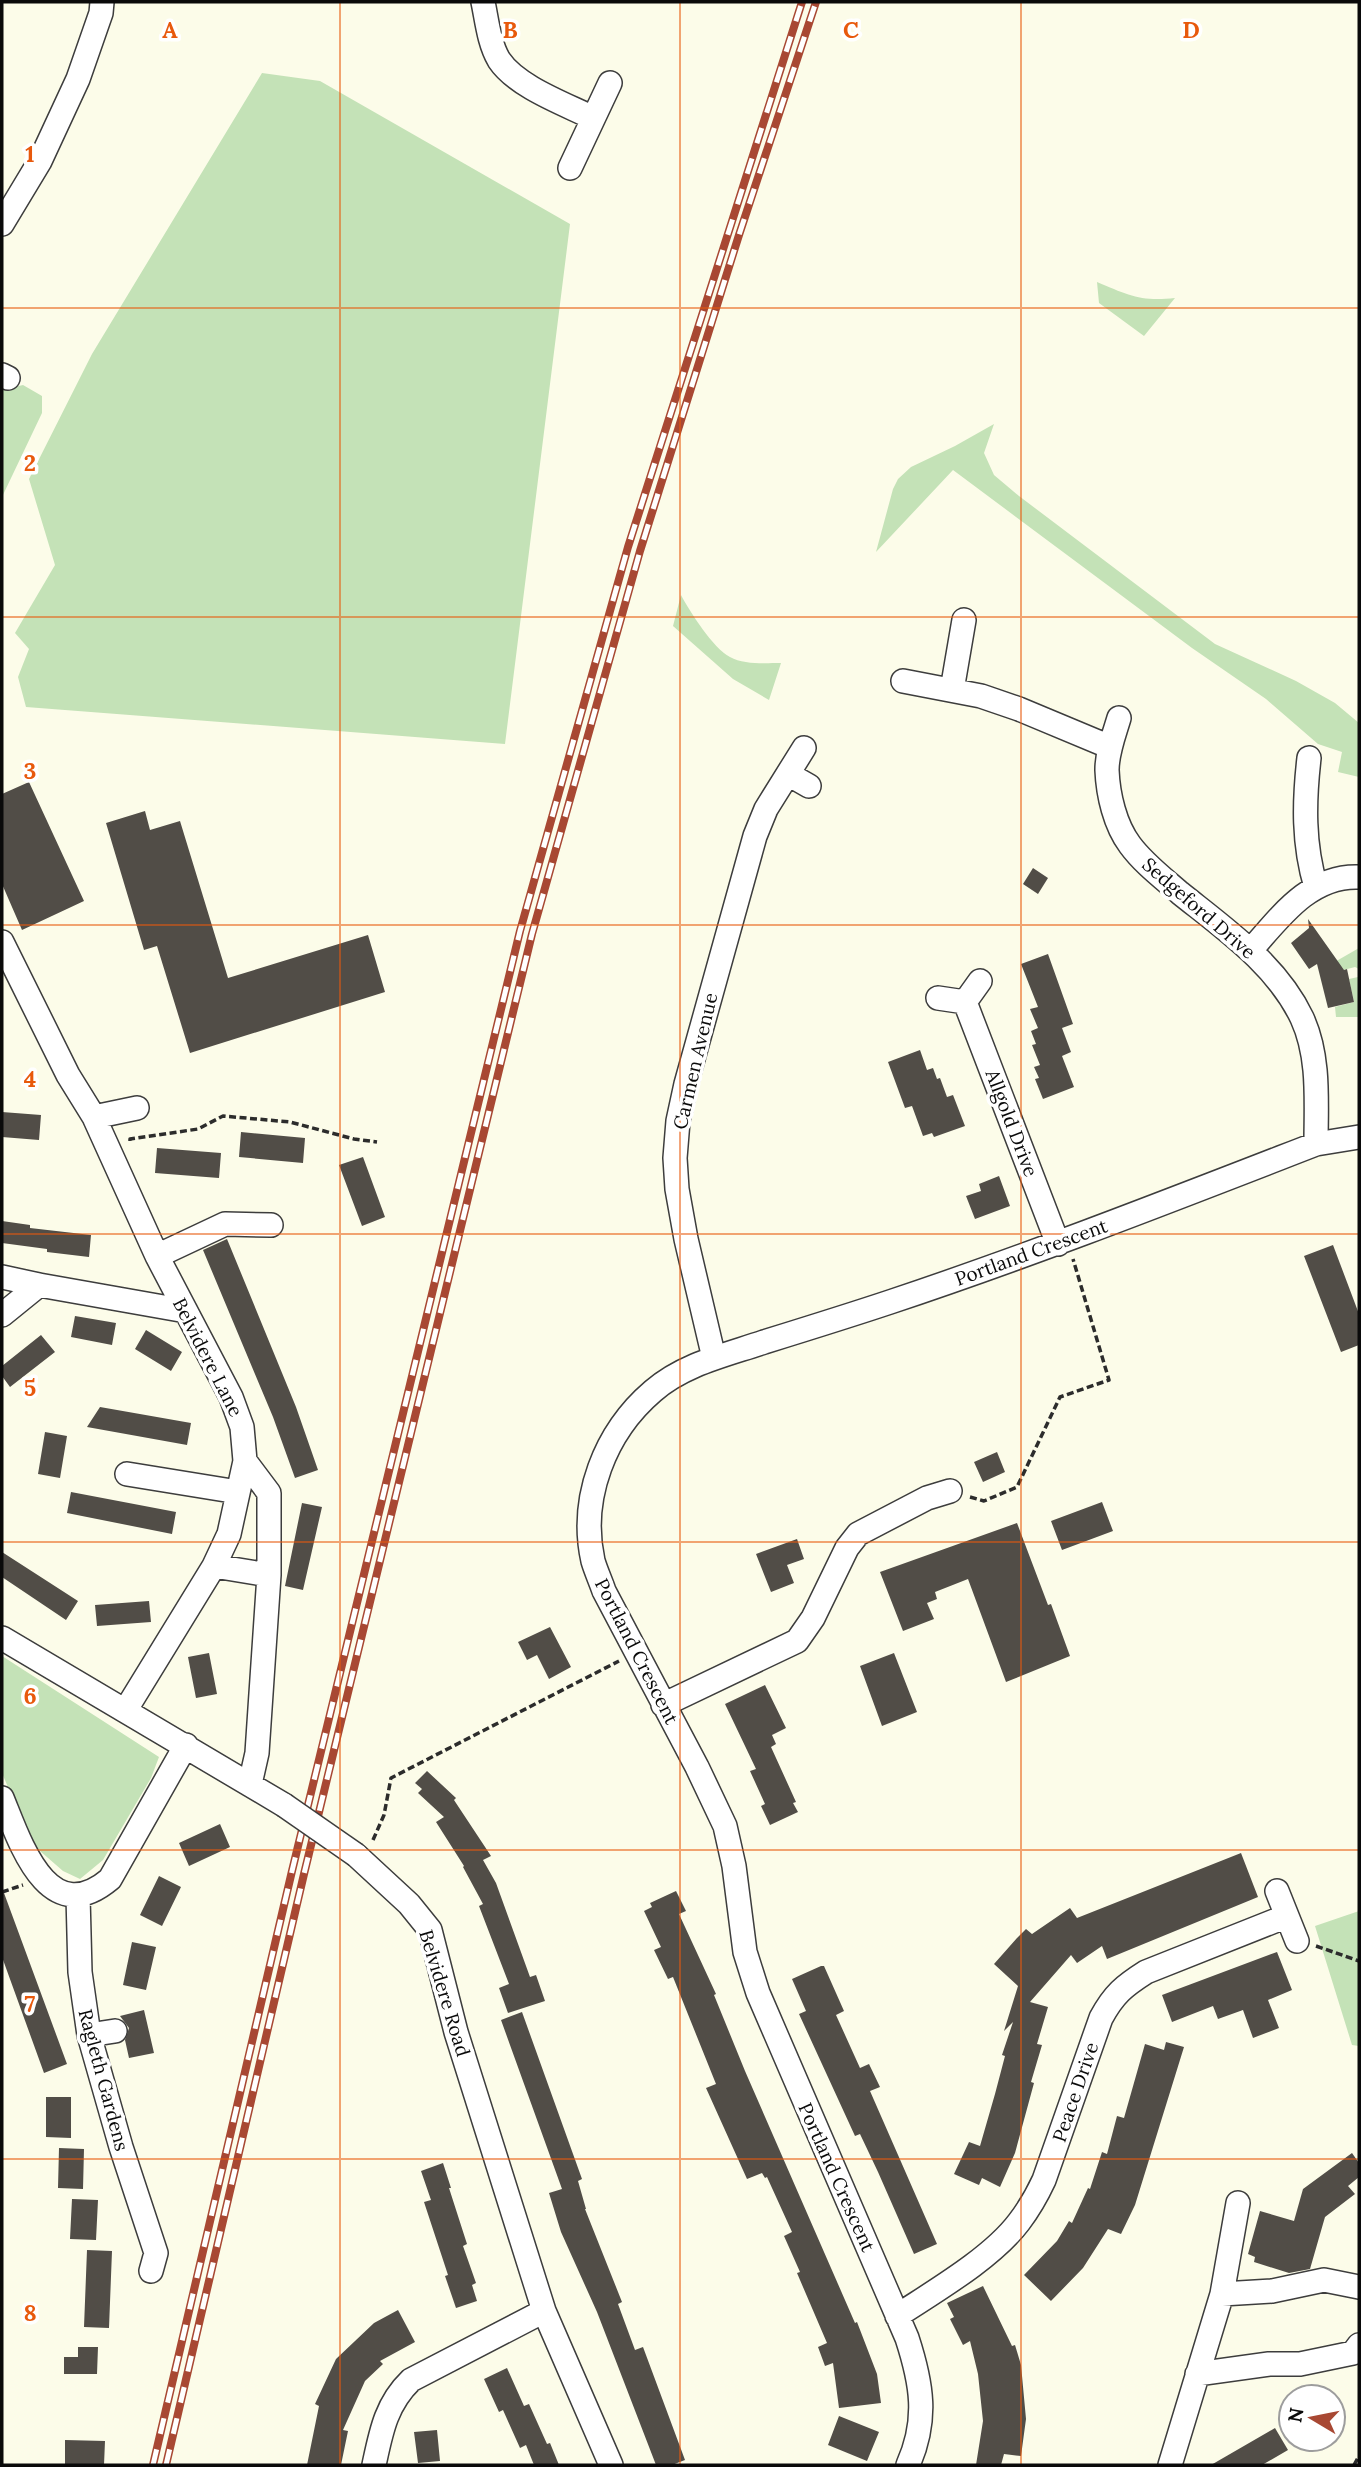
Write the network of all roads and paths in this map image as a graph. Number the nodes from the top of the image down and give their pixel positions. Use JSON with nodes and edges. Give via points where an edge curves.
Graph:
{"nodes":[{"id":1,"x":102,"y":2,"type":"edge"},
{"id":2,"x":483,"y":2,"type":"edge"},
{"id":3,"x":610,"y":83,"type":"dead end"},
{"id":4,"x":593,"y":118,"type":"junction"},
{"id":5,"x":570,"y":168,"type":"dead end"},
{"id":6,"x":2,"y":224,"type":"edge"},
{"id":7,"x":964,"y":620,"type":"dead end"},
{"id":8,"x":903,"y":681,"type":"dead end"},
{"id":9,"x":952,"y":690,"type":"junction"},
{"id":10,"x":1119,"y":718,"type":"dead end"},
{"id":11,"x":1110,"y":747,"type":"junction"},
{"id":12,"x":804,"y":748,"type":"dead end"},
{"id":13,"x":1309,"y":758,"type":"dead end"},
{"id":14,"x":788,"y":774,"type":"junction"},
{"id":15,"x":809,"y":786,"type":"dead end"},
{"id":16,"x":1359,"y":877,"type":"edge"},
{"id":17,"x":1316,"y":887,"type":"junction"},
{"id":18,"x":2,"y":942,"type":"edge"},
{"id":19,"x":1251,"y":950,"type":"junction"},
{"id":20,"x":980,"y":981,"type":"dead end"},
{"id":21,"x":938,"y":998,"type":"dead end"},
{"id":22,"x":965,"y":1002,"type":"junction"},
{"id":23,"x":137,"y":1108,"type":"dead end"},
{"id":24,"x":94,"y":1117,"type":"junction"},
{"id":25,"x":1359,"y":1137,"type":"edge"},
{"id":26,"x":377,"y":1142,"type":"dead end"},
{"id":27,"x":1316,"y":1144,"type":"junction"},
{"id":28,"x":112,"y":1158,"type":"junction"},
{"id":29,"x":271,"y":1225,"type":"dead end"},
{"id":30,"x":1063,"y":1242,"type":"junction"},
{"id":31,"x":157,"y":1256,"type":"junction"},
{"id":32,"x":2,"y":1277,"type":"edge"},
{"id":33,"x":39,"y":1285,"type":"junction"},
{"id":34,"x":186,"y":1311,"type":"junction"},
{"id":35,"x":2,"y":1315,"type":"edge"},
{"id":36,"x":714,"y":1359,"type":"junction"},
{"id":37,"x":245,"y":1461,"type":"junction"},
{"id":38,"x":127,"y":1474,"type":"dead end"},
{"id":39,"x":950,"y":1491,"type":"joint"},
{"id":40,"x":238,"y":1492,"type":"junction"},
{"id":41,"x":214,"y":1566,"type":"junction"},
{"id":42,"x":269,"y":1575,"type":"junction"},
{"id":43,"x":2,"y":1637,"type":"edge"},
{"id":44,"x":636,"y":1653,"type":"junction"},
{"id":45,"x":663,"y":1705,"type":"junction"},
{"id":46,"x":125,"y":1711,"type":"junction"},
{"id":47,"x":186,"y":1745,"type":"junction"},
{"id":48,"x":250,"y":1784,"type":"junction"},
{"id":49,"x":2,"y":1798,"type":"edge"},
{"id":50,"x":359,"y":1858,"type":"junction"},
{"id":51,"x":1278,"y":1891,"type":"dead end"},
{"id":52,"x":78,"y":1896,"type":"junction"},
{"id":53,"x":1287,"y":1916,"type":"junction"},
{"id":54,"x":1297,"y":1941,"type":"joint"},
{"id":55,"x":1359,"y":1961,"type":"edge"},
{"id":56,"x":115,"y":2031,"type":"dead end"},
{"id":57,"x":89,"y":2035,"type":"junction"},
{"id":58,"x":1238,"y":2203,"type":"dead end"},
{"id":59,"x":151,"y":2272,"type":"dead end"},
{"id":60,"x":1359,"y":2287,"type":"edge"},
{"id":61,"x":1222,"y":2294,"type":"junction"},
{"id":62,"x":544,"y":2311,"type":"junction"},
{"id":63,"x":897,"y":2316,"type":"junction"},
{"id":64,"x":1359,"y":2345,"type":"edge"},
{"id":65,"x":1197,"y":2374,"type":"junction"},
{"id":66,"x":1359,"y":2455,"type":"edge"},
{"id":67,"x":374,"y":2465,"type":"edge"},
{"id":68,"x":611,"y":2465,"type":"edge"},
{"id":69,"x":908,"y":2465,"type":"edge"},
{"id":70,"x":1170,"y":2465,"type":"edge"},
{"id":71,"x":1354,"y":2465,"type":"edge"}],
"edges":[{"from":1,"to":6,"type":"street","via":[[78,79],[40,161]]},
{"from":2,"to":4,"type":"street","via":[[489,36],[508,71]]},
{"from":3,"to":4,"type":"street"},
{"from":4,"to":5,"type":"street"},
{"from":7,"to":9,"type":"street"},
{"from":8,"to":9,"type":"street"},
{"from":9,"to":11,"type":"street","via":[[1019,709]]},
{"from":10,"to":11,"type":"street","name":"Sedgeford Drive"},
{"from":11,"to":19,"type":"street","name":"Sedgeford Drive","via":[[1107,769],[1115,818],[1129,844],[1148,866]]},
{"from":12,"to":14,"type":"street","name":"Carmen Avenue"},
{"from":13,"to":17,"type":"street","via":[[1306,835]]},
{"from":14,"to":15,"type":"street"},
{"from":14,"to":36,"type":"street","name":"Carmen Avenue","via":[[755,836],[678,1121],[677,1189]]},
{"from":16,"to":17,"type":"street"},
{"from":17,"to":19,"type":"street","via":[[1285,911]]},
{"from":18,"to":24,"type":"street","name":"Belvidere Lane"},
{"from":19,"to":27,"type":"street","name":"Sedgeford Drive","via":[[1288,994],[1312,1045]]},
{"from":20,"to":22,"type":"street"},
{"from":21,"to":22,"type":"street"},
{"from":22,"to":30,"type":"street","name":"Allgold Drive"},
{"from":23,"to":24,"type":"street"},
{"from":24,"to":28,"type":"street","name":"Belvidere Lane"},
{"from":25,"to":27,"type":"street","name":"Portland Crescent"},
{"from":26,"to":28,"type":"path","via":[[290,1122],[223,1115],[198,1129],[130,1139],[127,1150]]},
{"from":27,"to":30,"type":"street","name":"Portland Crescent"},
{"from":28,"to":31,"type":"street","name":"Belvidere Lane"},
{"from":29,"to":31,"type":"street","via":[[225,1224]]},
{"from":30,"to":36,"type":"street","name":"Portland Crescent"},
{"from":30,"to":39,"type":"path","via":[[1109,1380],[1060,1397],[1017,1487],[985,1501]]},
{"from":31,"to":34,"type":"street","name":"Belvidere Lane"},
{"from":32,"to":33,"type":"street"},
{"from":33,"to":34,"type":"street"},
{"from":33,"to":35,"type":"street"},
{"from":34,"to":37,"type":"street","name":"Belvidere Lane","via":[[243,1427]]},
{"from":36,"to":44,"type":"street","name":"Portland Crescent","via":[[655,1389],[612,1439],[600,1466],[591,1501],[593,1561]]},
{"from":37,"to":40,"type":"street","name":"Belvidere Lane"},
{"from":37,"to":42,"type":"street","via":[[269,1493]]},
{"from":38,"to":40,"type":"street"},
{"from":39,"to":45,"type":"street","via":[[858,1534],[797,1641]]},
{"from":40,"to":41,"type":"street","name":"Belvidere Lane","via":[[229,1534]]},
{"from":41,"to":42,"type":"street"},
{"from":41,"to":46,"type":"street","name":"Belvidere Lane"},
{"from":42,"to":48,"type":"street","via":[[257,1753]]},
{"from":43,"to":46,"type":"street","name":"Belvidere Road"},
{"from":44,"to":45,"type":"street","name":"Portland Crescent"},
{"from":44,"to":50,"type":"path","via":[[391,1778],[384,1815]]},
{"from":45,"to":63,"type":"street","name":"Portland Crescent","via":[[724,1826],[745,1952],[758,1993]]},
{"from":46,"to":47,"type":"street","name":"Belvidere Road"},
{"from":47,"to":48,"type":"street","name":"Belvidere Road"},
{"from":47,"to":52,"type":"street","via":[[110,1879]]},
{"from":48,"to":50,"type":"street","name":"Belvidere Road","bridge":true},
{"from":49,"to":52,"type":"street","via":[[32,1868],[52,1886]]},
{"from":50,"to":62,"type":"street","name":"Belvidere Road","via":[[430,1930],[456,2032]]},
{"from":51,"to":53,"type":"street"},
{"from":52,"to":57,"type":"street","name":"Ragleth Gardens","via":[[80,1972]]},
{"from":53,"to":54,"type":"street"},
{"from":53,"to":63,"type":"street","name":"Peace Drive","via":[[1146,1972],[1112,1998],[1034,2201],[995,2247]]},
{"from":54,"to":55,"type":"path"},
{"from":56,"to":57,"type":"street"},
{"from":57,"to":59,"type":"street","name":"Ragleth Gardens","via":[[156,2253]]},
{"from":58,"to":61,"type":"street"},
{"from":60,"to":61,"type":"street","via":[[1324,2280],[1272,2291]]},
{"from":61,"to":65,"type":"street"},
{"from":62,"to":67,"type":"street","via":[[411,2380],[385,2416]]},
{"from":62,"to":68,"type":"street","name":"Belvidere Road"},
{"from":63,"to":69,"type":"street","name":"Portland Crescent","via":[[922,2400],[919,2435]]},
{"from":64,"to":65,"type":"street","via":[[1353,2353],[1300,2364]]},
{"from":65,"to":70,"type":"street"},
{"from":66,"to":71,"type":"path"}]}
